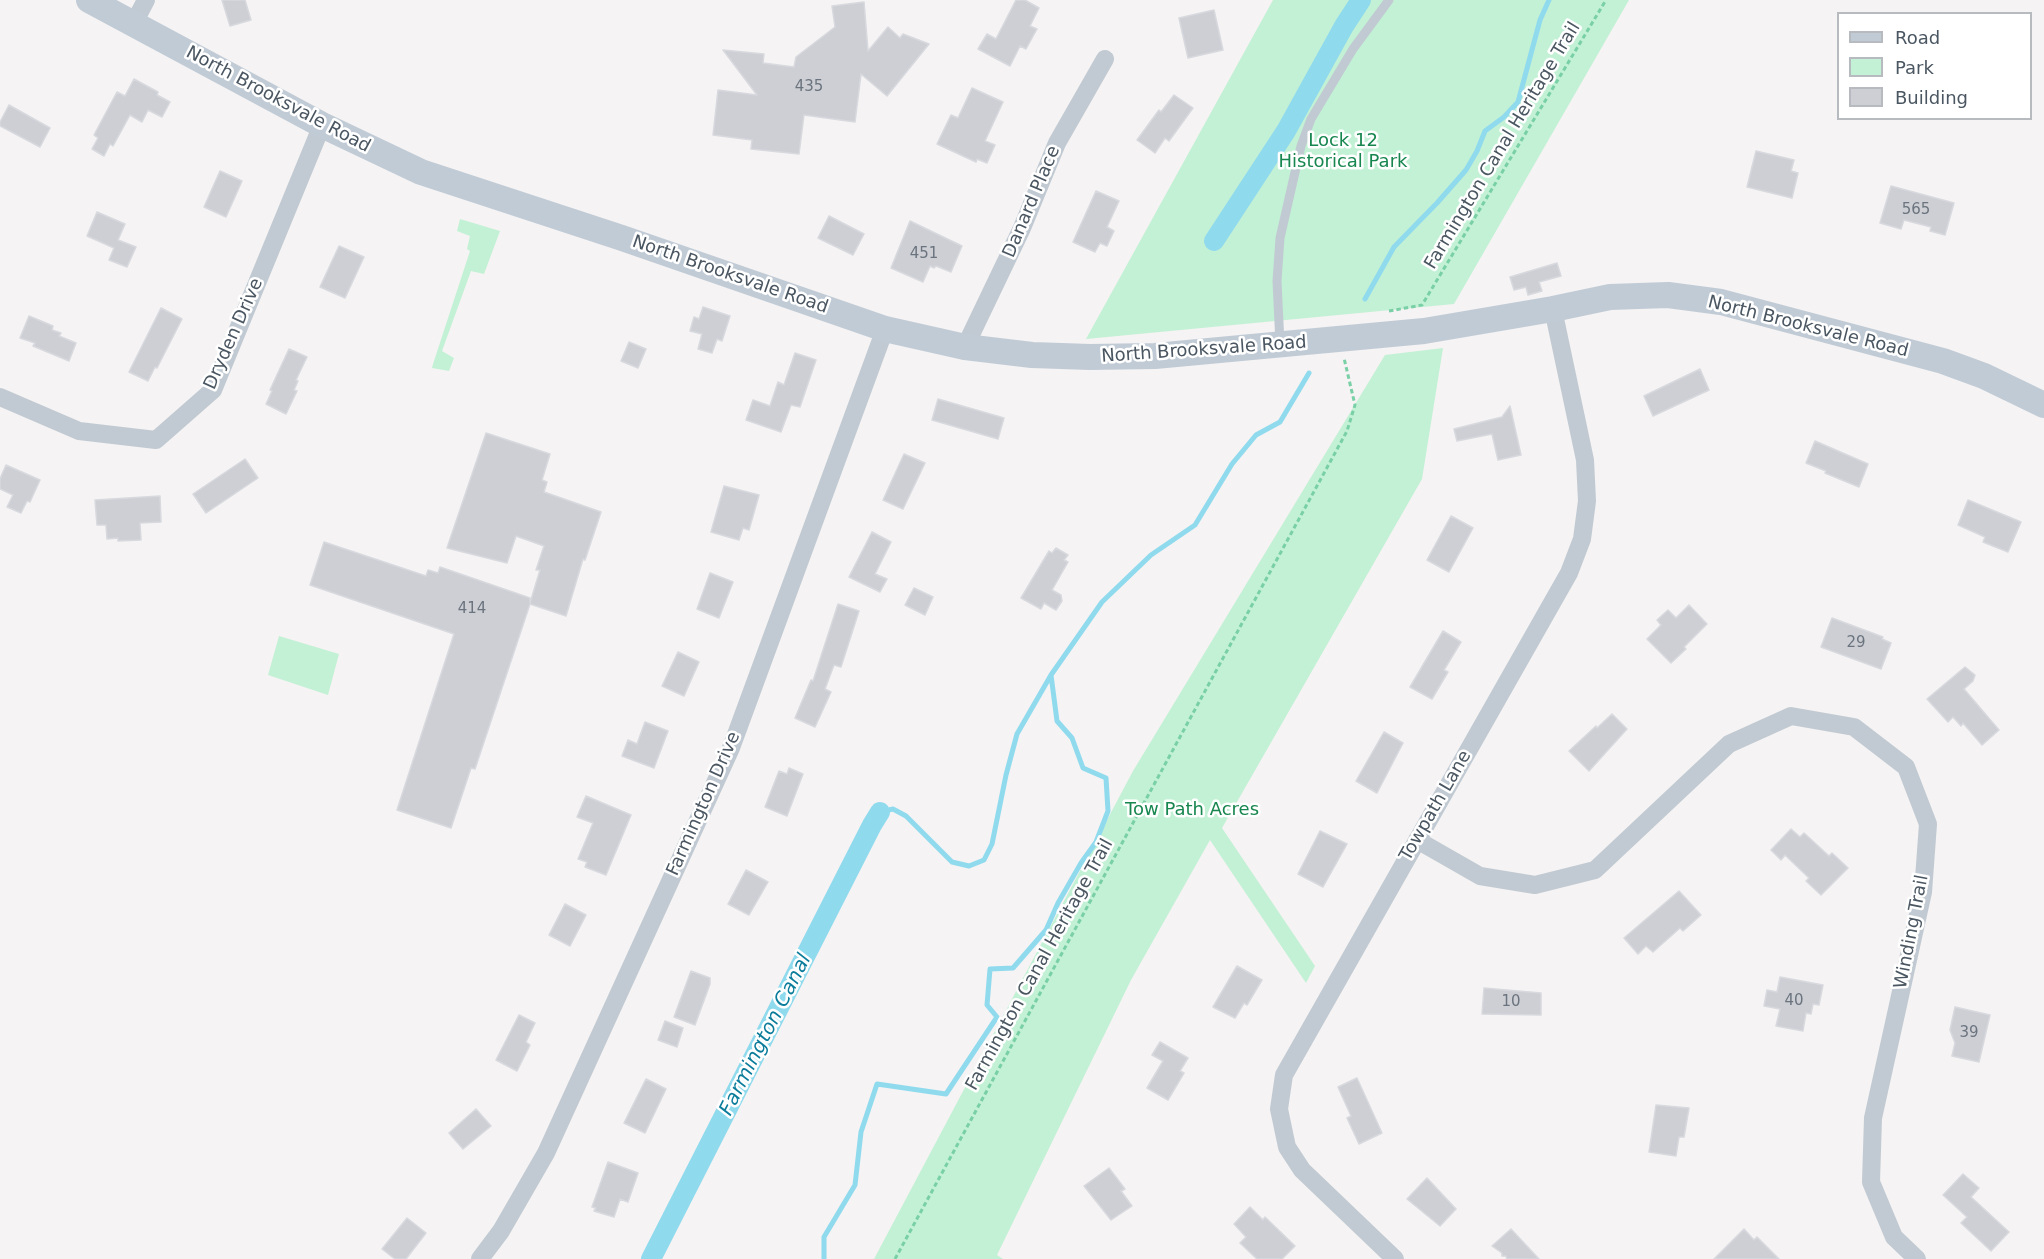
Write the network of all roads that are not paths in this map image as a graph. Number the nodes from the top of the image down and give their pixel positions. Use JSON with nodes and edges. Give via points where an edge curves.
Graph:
{"nodes":[{"id":1,"x":89,"y":0,"type":"edge"},
{"id":2,"x":147,"y":0,"type":"edge"},
{"id":3,"x":1389,"y":0,"type":"edge"},
{"id":4,"x":134,"y":23,"type":"junction"},
{"id":5,"x":1105,"y":59,"type":"dead end"},
{"id":6,"x":322,"y":125,"type":"junction"},
{"id":7,"x":1553,"y":309,"type":"junction"},
{"id":8,"x":885,"y":329,"type":"junction"},
{"id":9,"x":1280,"y":346,"type":"junction"},
{"id":10,"x":965,"y":347,"type":"junction"},
{"id":11,"x":0,"y":397,"type":"edge"},
{"id":12,"x":2044,"y":405,"type":"edge"},
{"id":13,"x":1417,"y":840,"type":"junction"},
{"id":14,"x":480,"y":1259,"type":"edge"},
{"id":15,"x":1395,"y":1259,"type":"edge"},
{"id":16,"x":1917,"y":1259,"type":"edge"}],
"edges":[{"from":1,"to":4,"type":"main road","name":"North Brooksvale Road"},
{"from":2,"to":4,"type":"street"},
{"from":3,"to":9,"type":"lane","via":[[1353,49],[1311,119],[1301,146],[1278,259]]},
{"from":4,"to":6,"type":"main road","name":"North Brooksvale Road"},
{"from":5,"to":10,"type":"street","name":"Danard Place","via":[[1057,143],[1022,228]]},
{"from":6,"to":8,"type":"main road","name":"North Brooksvale Road","via":[[421,172]]},
{"from":6,"to":11,"type":"street","name":"Dryden Drive","via":[[213,390],[156,440],[79,431]]},
{"from":7,"to":9,"type":"main road","name":"North Brooksvale Road","via":[[1424,331]]},
{"from":7,"to":12,"type":"main road","name":"North Brooksvale Road","via":[[1610,297],[1668,296],[1721,302],[1943,361]]},
{"from":7,"to":13,"type":"street","name":"Towpath Lane","via":[[1585,460],[1587,501],[1582,539],[1569,573]]},
{"from":8,"to":10,"type":"main road","name":"North Brooksvale Road"},
{"from":8,"to":14,"type":"street","name":"Farmington Drive","via":[[731,748],[546,1153],[501,1232]]},
{"from":9,"to":10,"type":"main road","name":"North Brooksvale Road","via":[[1090,357]]},
{"from":13,"to":15,"type":"street","name":"Towpath Lane","via":[[1284,1075],[1279,1109],[1287,1147],[1302,1170]]},
{"from":13,"to":16,"type":"street","name":"Winding Trail","via":[[1480,876],[1502,880],[1535,885],[1595,870],[1730,744],[1791,716],[1854,727],[1906,767],[1928,824],[1923,892],[1873,1118],[1872,1182],[1894,1237]]}]}
